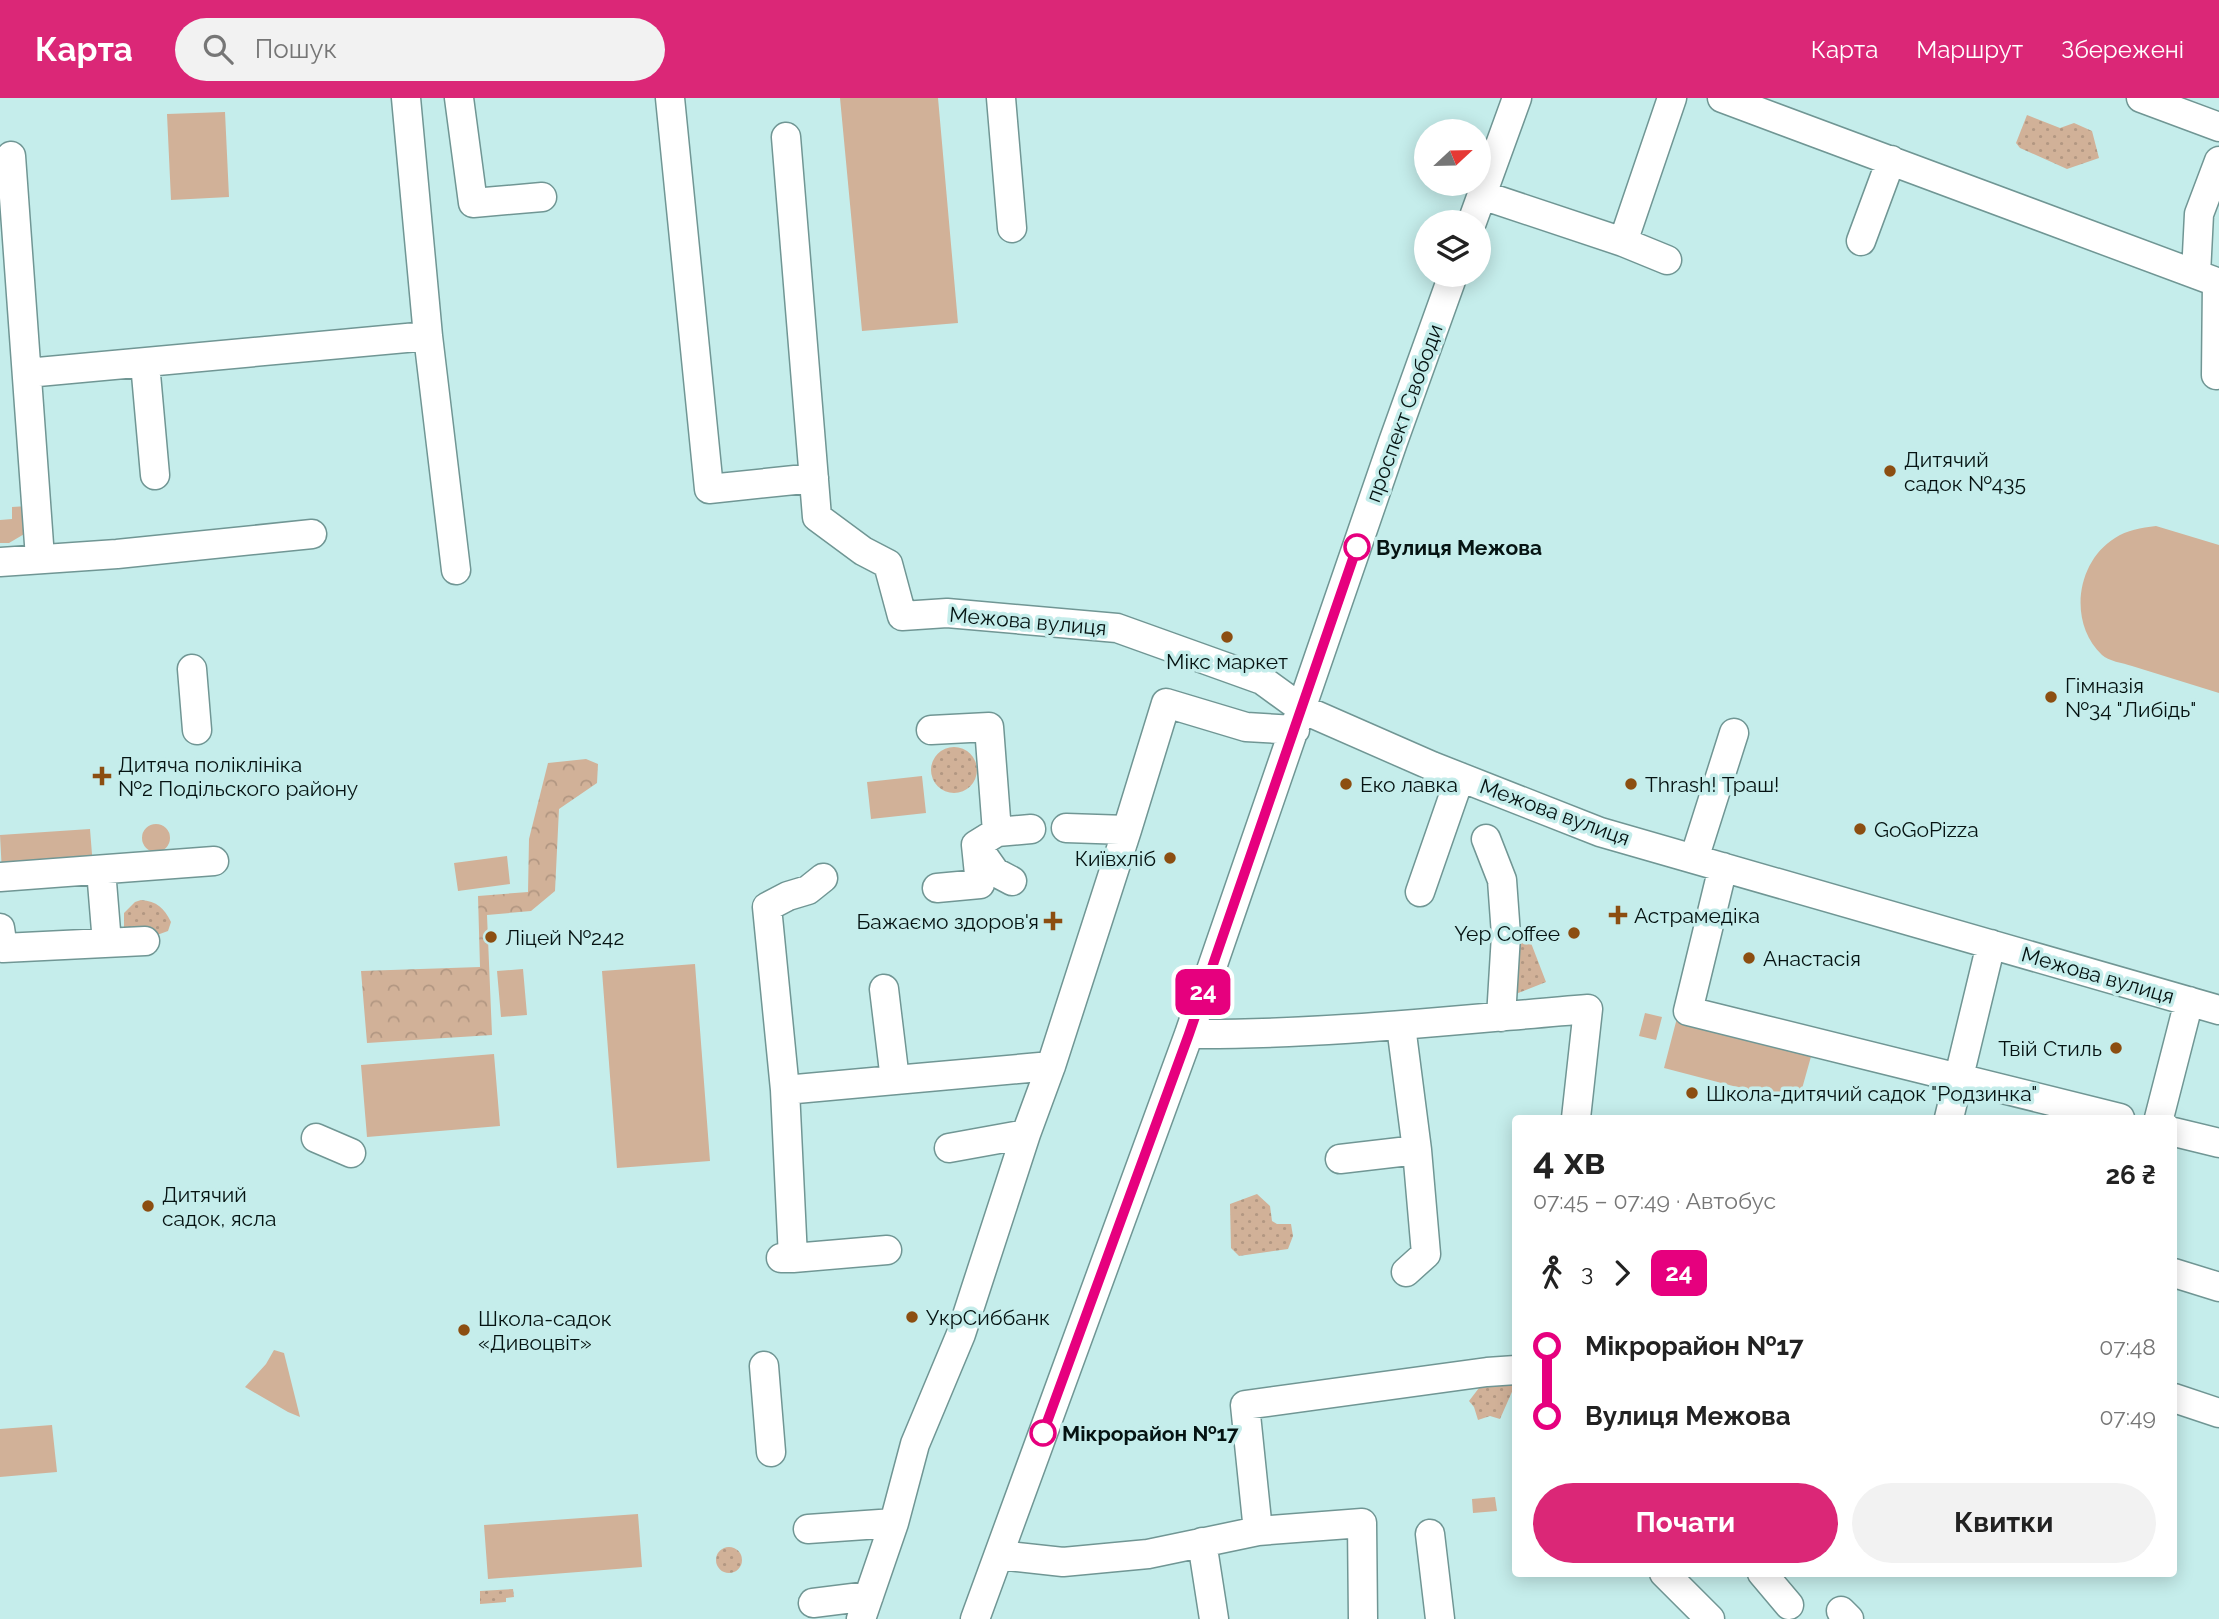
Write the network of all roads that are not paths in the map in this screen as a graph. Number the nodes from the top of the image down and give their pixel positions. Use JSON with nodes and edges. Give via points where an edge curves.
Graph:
{"nodes":[{"id":1,"x":406,"y":98,"type":"edge"},
{"id":2,"x":459,"y":98,"type":"edge"},
{"id":3,"x":670,"y":98,"type":"edge"},
{"id":4,"x":1001,"y":98,"type":"edge"},
{"id":5,"x":1517,"y":98,"type":"edge"},
{"id":6,"x":1672,"y":98,"type":"edge"},
{"id":7,"x":1722,"y":98,"type":"edge"},
{"id":8,"x":2141,"y":98,"type":"edge"},
{"id":9,"x":2219,"y":127,"type":"edge"},
{"id":10,"x":786,"y":137,"type":"dead end"},
{"id":11,"x":11,"y":156,"type":"dead end"},
{"id":12,"x":1891,"y":160,"type":"junction"},
{"id":13,"x":2219,"y":161,"type":"edge"},
{"id":14,"x":1491,"y":170,"type":"edge"},
{"id":15,"x":1485,"y":196,"type":"edge"},
{"id":16,"x":542,"y":197,"type":"dead end"},
{"id":17,"x":1012,"y":228,"type":"dead end"},
{"id":18,"x":1861,"y":241,"type":"dead end"},
{"id":19,"x":1623,"y":242,"type":"junction"},
{"id":20,"x":1667,"y":260,"type":"dead end"},
{"id":21,"x":2211,"y":280,"type":"edge"},
{"id":22,"x":1449,"y":287,"type":"edge"},
{"id":23,"x":428,"y":336,"type":"junction"},
{"id":24,"x":145,"y":363,"type":"junction"},
{"id":25,"x":2210,"y":372,"type":"edge"},
{"id":26,"x":27,"y":373,"type":"junction"},
{"id":27,"x":155,"y":475,"type":"dead end"},
{"id":28,"x":814,"y":478,"type":"junction"},
{"id":29,"x":312,"y":534,"type":"dead end"},
{"id":30,"x":40,"y":558,"type":"junction"},
{"id":31,"x":0,"y":562,"type":"edge"},
{"id":32,"x":456,"y":570,"type":"dead end"},
{"id":33,"x":192,"y":669,"type":"dead end"},
{"id":34,"x":1298,"y":719,"type":"junction"},
{"id":35,"x":197,"y":730,"type":"dead end"},
{"id":36,"x":931,"y":730,"type":"dead end"},
{"id":37,"x":1734,"y":733,"type":"dead end"},
{"id":38,"x":1460,"y":776,"type":"junction"},
{"id":39,"x":1066,"y":828,"type":"dead end"},
{"id":40,"x":1031,"y":829,"type":"dead end"},
{"id":41,"x":1128,"y":830,"type":"junction"},
{"id":42,"x":987,"y":839,"type":"junction"},
{"id":43,"x":1486,"y":839,"type":"dead end"},
{"id":44,"x":1694,"y":859,"type":"junction"},
{"id":45,"x":214,"y":860,"type":"dead end"},
{"id":46,"x":1723,"y":867,"type":"junction"},
{"id":47,"x":101,"y":870,"type":"junction"},
{"id":48,"x":0,"y":877,"type":"edge"},
{"id":49,"x":822,"y":878,"type":"dead end"},
{"id":50,"x":1012,"y":881,"type":"dead end"},
{"id":51,"x":937,"y":888,"type":"dead end"},
{"id":52,"x":1420,"y":892,"type":"dead end"},
{"id":53,"x":0,"y":928,"type":"edge"},
{"id":54,"x":145,"y":941,"type":"dead end"},
{"id":55,"x":107,"y":943,"type":"junction"},
{"id":56,"x":1991,"y":944,"type":"junction"},
{"id":57,"x":884,"y":989,"type":"dead end"},
{"id":58,"x":2189,"y":1001,"type":"junction"},
{"id":59,"x":2219,"y":1010,"type":"edge"},
{"id":60,"x":1501,"y":1017,"type":"junction"},
{"id":61,"x":1401,"y":1026,"type":"junction"},
{"id":62,"x":1189,"y":1034,"type":"junction"},
{"id":63,"x":1051,"y":1066,"type":"junction"},
{"id":64,"x":1959,"y":1078,"type":"junction"},
{"id":65,"x":895,"y":1080,"type":"junction"},
{"id":66,"x":785,"y":1090,"type":"junction"},
{"id":67,"x":1576,"y":1115,"type":"edge"},
{"id":68,"x":1950,"y":1115,"type":"edge"},
{"id":69,"x":2108,"y":1115,"type":"edge"},
{"id":70,"x":2160,"y":1115,"type":"edge"},
{"id":71,"x":2177,"y":1133,"type":"edge"},
{"id":72,"x":1026,"y":1134,"type":"junction"},
{"id":73,"x":316,"y":1138,"type":"dead end"},
{"id":74,"x":2219,"y":1143,"type":"edge"},
{"id":75,"x":949,"y":1148,"type":"dead end"},
{"id":76,"x":1417,"y":1150,"type":"junction"},
{"id":77,"x":351,"y":1153,"type":"dead end"},
{"id":78,"x":1340,"y":1159,"type":"dead end"},
{"id":79,"x":887,"y":1250,"type":"dead end"},
{"id":80,"x":1406,"y":1272,"type":"dead end"},
{"id":81,"x":2177,"y":1274,"type":"edge"},
{"id":82,"x":2219,"y":1287,"type":"edge"},
{"id":83,"x":764,"y":1366,"type":"dead end"},
{"id":84,"x":1512,"y":1370,"type":"edge"},
{"id":85,"x":2177,"y":1399,"type":"edge"},
{"id":86,"x":2219,"y":1413,"type":"edge"},
{"id":87,"x":771,"y":1452,"type":"dead end"},
{"id":88,"x":894,"y":1523,"type":"junction"},
{"id":89,"x":808,"y":1529,"type":"dead end"},
{"id":90,"x":1258,"y":1531,"type":"junction"},
{"id":91,"x":1430,"y":1534,"type":"dead end"},
{"id":92,"x":1202,"y":1542,"type":"junction"},
{"id":93,"x":999,"y":1555,"type":"junction"},
{"id":94,"x":1668,"y":1577,"type":"edge"},
{"id":95,"x":1765,"y":1577,"type":"edge"},
{"id":96,"x":813,"y":1603,"type":"dead end"},
{"id":97,"x":1789,"y":1605,"type":"dead end"},
{"id":98,"x":865,"y":1607,"type":"edge"},
{"id":99,"x":975,"y":1619,"type":"edge"},
{"id":100,"x":1214,"y":1619,"type":"edge"},
{"id":101,"x":1363,"y":1619,"type":"edge"},
{"id":102,"x":1440,"y":1619,"type":"edge"},
{"id":103,"x":1710,"y":1619,"type":"edge"}],
"edges":[{"from":1,"to":23,"type":"street"},
{"from":2,"to":16,"type":"street","via":[[473,203]]},
{"from":3,"to":28,"type":"street","via":[[709,489]]},
{"from":4,"to":17,"type":"street"},
{"from":5,"to":14,"type":"street"},
{"from":6,"to":19,"type":"street"},
{"from":7,"to":12,"type":"street"},
{"from":8,"to":9,"type":"street"},
{"from":10,"to":28,"type":"street"},
{"from":11,"to":26,"type":"street"},
{"from":12,"to":18,"type":"street"},
{"from":12,"to":21,"type":"street"},
{"from":13,"to":21,"type":"street","via":[[2199,214]]},
{"from":15,"to":19,"type":"street"},
{"from":19,"to":20,"type":"street"},
{"from":21,"to":25,"type":"street"},
{"from":22,"to":34,"type":"street","name":"проспект Свободи"},
{"from":23,"to":24,"type":"street"},
{"from":23,"to":32,"type":"street"},
{"from":24,"to":26,"type":"street"},
{"from":24,"to":27,"type":"street"},
{"from":26,"to":30,"type":"street"},
{"from":28,"to":34,"type":"street","name":"Межова вулиця","via":[[817,517],[888,564],[902,616],[947,613],[1117,628],[1262,680]]},
{"from":29,"to":30,"type":"street"},
{"from":30,"to":31,"type":"street"},
{"from":33,"to":35,"type":"street"},
{"from":34,"to":38,"type":"street","name":"Межова вулиця"},
{"from":34,"to":41,"type":"street","via":[[1246,727],[1166,703]]},
{"from":34,"to":62,"type":"street","name":"проспект Свободи"},
{"from":36,"to":42,"type":"street","via":[[989,727]]},
{"from":37,"to":44,"type":"street"},
{"from":38,"to":44,"type":"street","name":"Межова вулиця","via":[[1600,832]]},
{"from":38,"to":52,"type":"street"},
{"from":39,"to":41,"type":"street"},
{"from":40,"to":42,"type":"street"},
{"from":41,"to":63,"type":"street"},
{"from":42,"to":50,"type":"street","via":[[995,873]]},
{"from":42,"to":51,"type":"street","via":[[980,884]]},
{"from":43,"to":60,"type":"street","via":[[1502,880],[1506,935]]},
{"from":44,"to":46,"type":"street","name":"Межова вулиця"},
{"from":45,"to":47,"type":"street"},
{"from":46,"to":56,"type":"street","name":"Межова вулиця"},
{"from":46,"to":64,"type":"street","via":[[1688,1011]]},
{"from":47,"to":48,"type":"street"},
{"from":47,"to":55,"type":"street"},
{"from":49,"to":66,"type":"street","via":[[808,890],[767,906]]},
{"from":53,"to":55,"type":"street","via":[[3,948]]},
{"from":54,"to":55,"type":"street"},
{"from":56,"to":58,"type":"street","name":"Межова вулиця"},
{"from":56,"to":64,"type":"street"},
{"from":57,"to":65,"type":"street"},
{"from":58,"to":59,"type":"street","name":"Межова вулиця"},
{"from":58,"to":70,"type":"street"},
{"from":60,"to":61,"type":"street"},
{"from":60,"to":67,"type":"street","via":[[1588,1009]]},
{"from":61,"to":62,"type":"street"},
{"from":61,"to":76,"type":"street"},
{"from":62,"to":93,"type":"street","name":"проспект Свободи"},
{"from":63,"to":65,"type":"street"},
{"from":63,"to":72,"type":"street"},
{"from":64,"to":68,"type":"street"},
{"from":64,"to":69,"type":"street"},
{"from":65,"to":66,"type":"street"},
{"from":66,"to":79,"type":"street","via":[[787,1258]]},
{"from":71,"to":74,"type":"street"},
{"from":72,"to":75,"type":"street"},
{"from":72,"to":88,"type":"street","via":[[961,1334],[915,1444]]},
{"from":73,"to":77,"type":"street"},
{"from":76,"to":78,"type":"street"},
{"from":76,"to":80,"type":"street","via":[[1426,1254]]},
{"from":81,"to":82,"type":"street"},
{"from":83,"to":87,"type":"street"},
{"from":84,"to":90,"type":"street","via":[[1245,1405]]},
{"from":85,"to":86,"type":"street"},
{"from":88,"to":89,"type":"street"},
{"from":88,"to":98,"type":"street"},
{"from":90,"to":92,"type":"street"},
{"from":90,"to":101,"type":"street","via":[[1362,1523]]},
{"from":91,"to":102,"type":"street"},
{"from":92,"to":93,"type":"street","via":[[1148,1554],[1063,1562]]},
{"from":92,"to":100,"type":"street"},
{"from":93,"to":99,"type":"street","name":"проспект Свободи"},
{"from":94,"to":103,"type":"street"},
{"from":95,"to":97,"type":"street"},
{"from":96,"to":98,"type":"street"}]}
